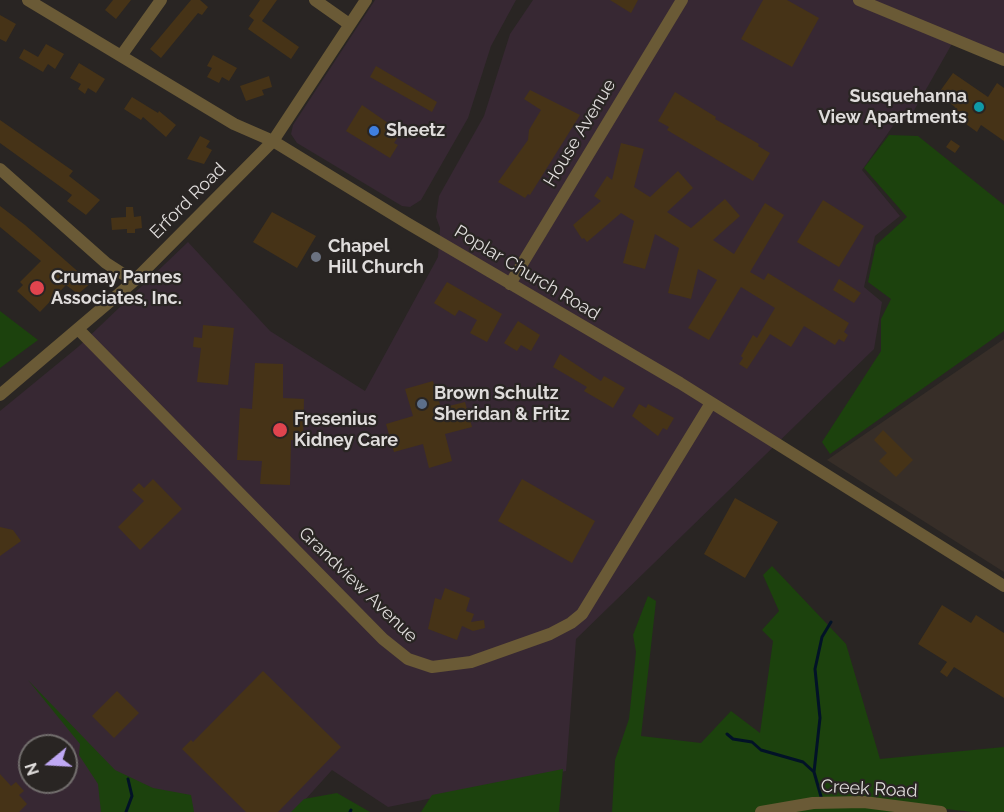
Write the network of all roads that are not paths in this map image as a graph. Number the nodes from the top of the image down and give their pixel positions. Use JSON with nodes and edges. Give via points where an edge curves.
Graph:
{"nodes":[{"id":1,"x":28,"y":0,"type":"edge"},
{"id":2,"x":161,"y":0,"type":"edge"},
{"id":3,"x":315,"y":0,"type":"edge"},
{"id":4,"x":366,"y":0,"type":"edge"},
{"id":5,"x":682,"y":0,"type":"edge"},
{"id":6,"x":859,"y":0,"type":"edge"},
{"id":7,"x":349,"y":24,"type":"junction"},
{"id":8,"x":121,"y":56,"type":"junction"},
{"id":9,"x":1004,"y":60,"type":"edge"},
{"id":10,"x":273,"y":141,"type":"junction"},
{"id":11,"x":0,"y":169,"type":"edge"},
{"id":12,"x":134,"y":281,"type":"junction"},
{"id":13,"x":510,"y":284,"type":"junction"},
{"id":14,"x":79,"y":330,"type":"junction"},
{"id":15,"x":0,"y":395,"type":"edge"},
{"id":16,"x":711,"y":403,"type":"junction"},
{"id":17,"x":1004,"y":586,"type":"edge"},
{"id":18,"x":760,"y":812,"type":"edge"},
{"id":19,"x":941,"y":812,"type":"edge"}],
"edges":[{"from":1,"to":8,"type":"street","name":"Poplar Church Road"},
{"from":2,"to":8,"type":"street"},
{"from":3,"to":7,"type":"street"},
{"from":4,"to":7,"type":"street","name":"Erford Road"},
{"from":5,"to":13,"type":"street","name":"House Avenue"},
{"from":6,"to":9,"type":"street"},
{"from":7,"to":10,"type":"street","name":"Erford Road"},
{"from":8,"to":10,"type":"street","name":"Poplar Church Road","via":[[234,124]]},
{"from":10,"to":12,"type":"street","name":"Erford Road"},
{"from":10,"to":13,"type":"street","name":"Poplar Church Road"},
{"from":11,"to":12,"type":"street","via":[[106,263]]},
{"from":12,"to":14,"type":"street","name":"Erford Road"},
{"from":13,"to":16,"type":"street","name":"Poplar Church Road"},
{"from":14,"to":15,"type":"street","name":"Erford Road"},
{"from":14,"to":16,"type":"street","name":"Grandview Avenue","via":[[383,639],[408,659],[432,667],[471,662],[567,626],[582,614]]},
{"from":16,"to":17,"type":"street","name":"Poplar Church Road"},
{"from":18,"to":19,"type":"street","name":"Creek Road","via":[[820,803],[864,802]]}]}
